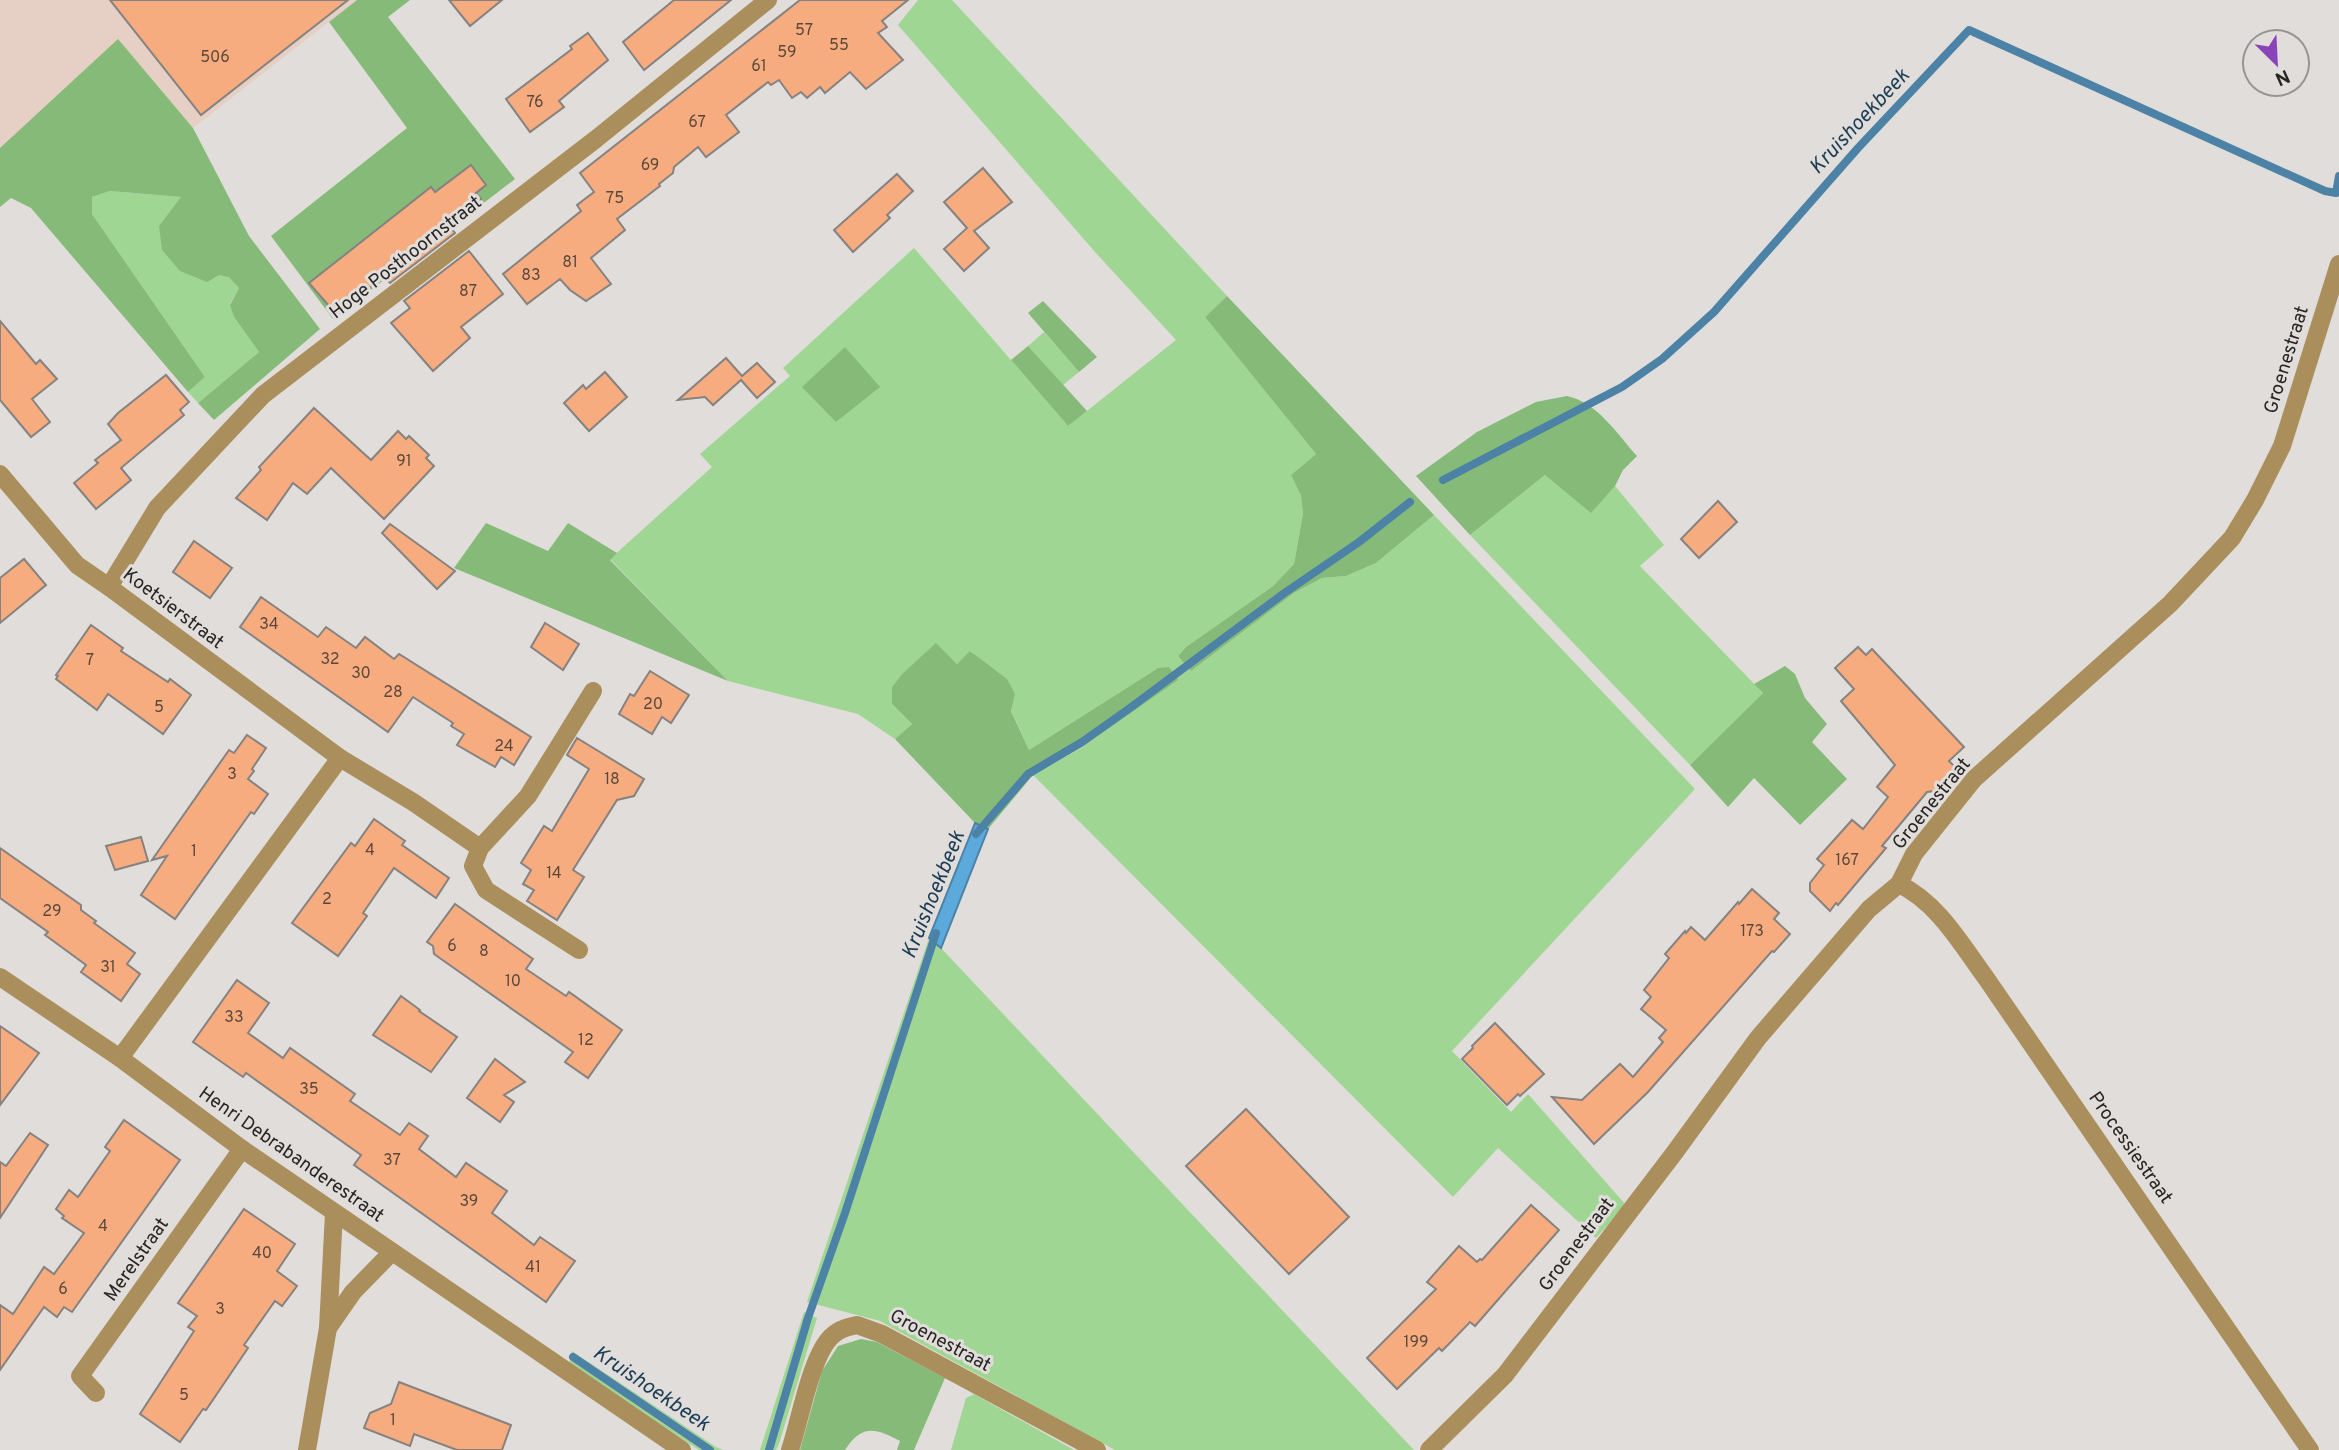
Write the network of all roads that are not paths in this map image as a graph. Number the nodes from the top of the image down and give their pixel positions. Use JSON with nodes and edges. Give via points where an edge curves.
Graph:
{"nodes":[{"id":1,"x":768,"y":0,"type":"edge"},
{"id":2,"x":2339,"y":264,"type":"edge"},
{"id":3,"x":0,"y":474,"type":"edge"},
{"id":4,"x":110,"y":587,"type":"junction"},
{"id":5,"x":593,"y":691,"type":"dead end"},
{"id":6,"x":340,"y":758,"type":"junction"},
{"id":7,"x":480,"y":848,"type":"junction"},
{"id":8,"x":1899,"y":884,"type":"junction"},
{"id":9,"x":579,"y":950,"type":"dead end"},
{"id":10,"x":0,"y":978,"type":"edge"},
{"id":11,"x":120,"y":1058,"type":"junction"},
{"id":12,"x":242,"y":1149,"type":"junction"},
{"id":13,"x":334,"y":1213,"type":"junction"},
{"id":14,"x":392,"y":1252,"type":"junction"},
{"id":15,"x":328,"y":1328,"type":"junction"},
{"id":16,"x":96,"y":1393,"type":"dead end"},
{"id":17,"x":307,"y":1450,"type":"edge"},
{"id":18,"x":682,"y":1450,"type":"edge"},
{"id":19,"x":789,"y":1450,"type":"edge"},
{"id":20,"x":1097,"y":1450,"type":"edge"},
{"id":21,"x":1429,"y":1450,"type":"edge"},
{"id":22,"x":2310,"y":1450,"type":"edge"}],
"edges":[{"from":1,"to":4,"type":"street","name":"Hoge Posthoornstraat","via":[[596,139],[263,395],[158,508]]},
{"from":2,"to":8,"type":"street","name":"Groenestraat","via":[[2282,446],[2232,538],[2170,604],[1974,779],[1914,854]]},
{"from":3,"to":4,"type":"street","name":"Koetsierstraat","via":[[77,565]]},
{"from":4,"to":6,"type":"street","name":"Koetsierstraat"},
{"from":5,"to":7,"type":"street","via":[[528,796]]},
{"from":6,"to":7,"type":"street","name":"Koetsierstraat"},
{"from":6,"to":11,"type":"street"},
{"from":7,"to":9,"type":"street","via":[[473,866],[486,890]]},
{"from":8,"to":21,"type":"street","name":"Groenestraat","via":[[1869,909],[1758,1038],[1505,1375]]},
{"from":8,"to":22,"type":"street","name":"Processiestraat","via":[[1935,909],[1986,978]]},
{"from":10,"to":11,"type":"street","name":"Henri Debrabanderestraat"},
{"from":11,"to":12,"type":"street","name":"Henri Debrabanderestraat"},
{"from":12,"to":13,"type":"street","name":"Henri Debrabanderestraat"},
{"from":12,"to":16,"type":"street","name":"Merelstraat","via":[[80,1376]]},
{"from":13,"to":14,"type":"street","name":"Henri Debrabanderestraat"},
{"from":13,"to":15,"type":"street"},
{"from":14,"to":15,"type":"street","via":[[353,1292]]},
{"from":14,"to":18,"type":"street","name":"Henri Debrabanderestraat"},
{"from":15,"to":17,"type":"street"},
{"from":19,"to":20,"type":"street","name":"Groenestraat","via":[[822,1350],[834,1333],[857,1325],[882,1334]]}]}
